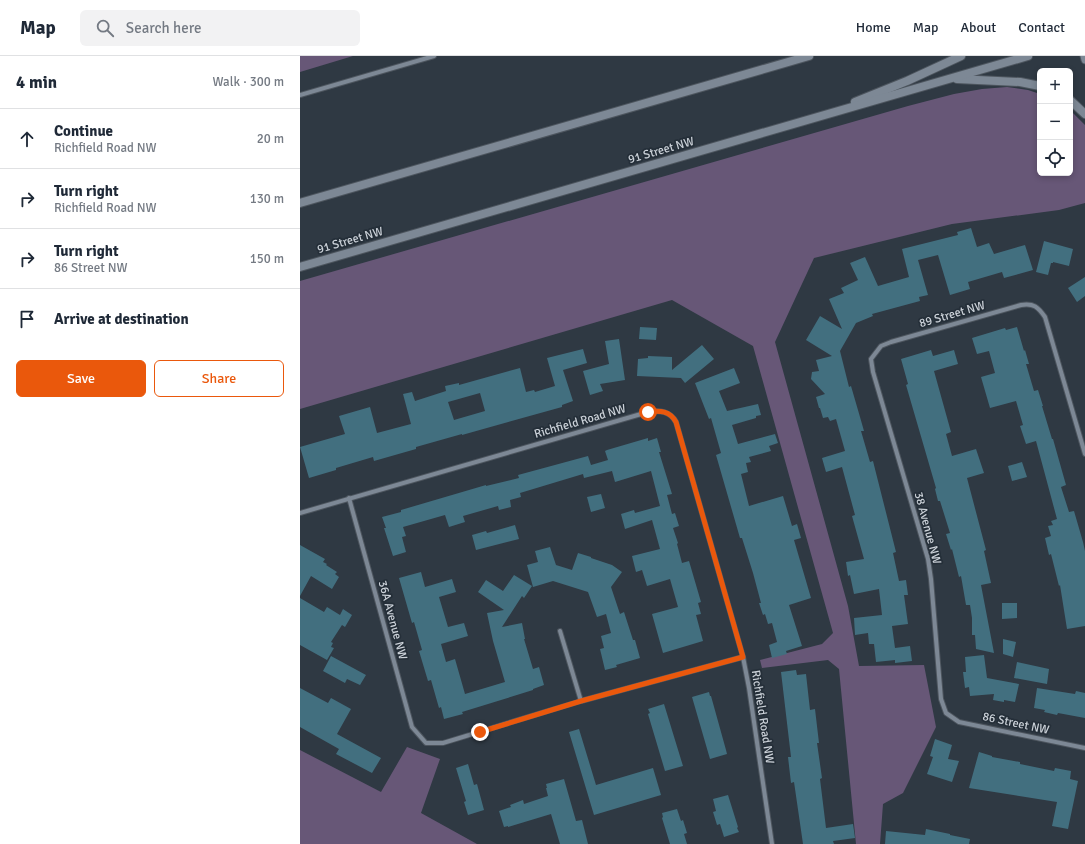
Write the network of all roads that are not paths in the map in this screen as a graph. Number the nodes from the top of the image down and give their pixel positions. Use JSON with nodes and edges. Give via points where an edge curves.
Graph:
{"nodes":[{"id":1,"x":434,"y":56,"type":"edge"},
{"id":2,"x":809,"y":56,"type":"edge"},
{"id":3,"x":961,"y":56,"type":"edge"},
{"id":4,"x":1028,"y":56,"type":"edge"},
{"id":5,"x":1084,"y":56,"type":"edge"},
{"id":6,"x":1085,"y":60,"type":"edge"},
{"id":7,"x":951,"y":78,"type":"junction"},
{"id":8,"x":1037,"y":85,"type":"edge"},
{"id":9,"x":300,"y":95,"type":"edge"},
{"id":10,"x":1073,"y":103,"type":"edge"},
{"id":11,"x":1085,"y":114,"type":"edge"},
{"id":12,"x":808,"y":120,"type":"junction"},
{"id":13,"x":300,"y":203,"type":"edge"},
{"id":14,"x":300,"y":267,"type":"edge"},
{"id":15,"x":875,"y":353,"type":"joint"},
{"id":16,"x":1085,"y":454,"type":"edge"},
{"id":17,"x":349,"y":498,"type":"junction"},
{"id":18,"x":300,"y":513,"type":"edge"},
{"id":19,"x":560,"y":631,"type":"dead end"},
{"id":20,"x":743,"y":657,"type":"junction"},
{"id":21,"x":581,"y":701,"type":"junction"},
{"id":22,"x":946,"y":713,"type":"joint"},
{"id":23,"x":1085,"y":748,"type":"edge"},
{"id":24,"x":772,"y":844,"type":"edge"}],
"edges":[{"from":1,"to":9,"type":"street"},
{"from":2,"to":13,"type":"main road"},
{"from":3,"to":12,"type":"main road","via":[[907,81]]},
{"from":4,"to":7,"type":"main road","name":"91 Street NW"},
{"from":5,"to":6,"type":"street"},
{"from":7,"to":8,"type":"main road"},
{"from":7,"to":12,"type":"main road","name":"91 Street NW"},
{"from":10,"to":11,"type":"main road"},
{"from":12,"to":14,"type":"main road","name":"91 Street NW"},
{"from":15,"to":16,"type":"street","name":"89 Street NW","via":[[881,346],[898,340],[1022,305],[1037,307],[1045,317]]},
{"from":15,"to":22,"type":"street","name":"38 Avenue NW","via":[[871,359],[873,372],[928,559],[938,679]]},
{"from":17,"to":18,"type":"street","name":"Richfield Road NW"},
{"from":17,"to":20,"type":"street","name":"Richfield Road NW","via":[[648,412],[666,412],[673,416],[676,422]]},
{"from":17,"to":21,"type":"street","name":"36A Avenue NW","via":[[412,727],[426,743],[443,743]]},
{"from":19,"to":21,"type":"street"},
{"from":20,"to":21,"type":"street"},
{"from":20,"to":24,"type":"street","name":"Richfield Road NW","via":[[750,688]]},
{"from":22,"to":23,"type":"street","name":"86 Street NW","via":[[959,722]]}]}
